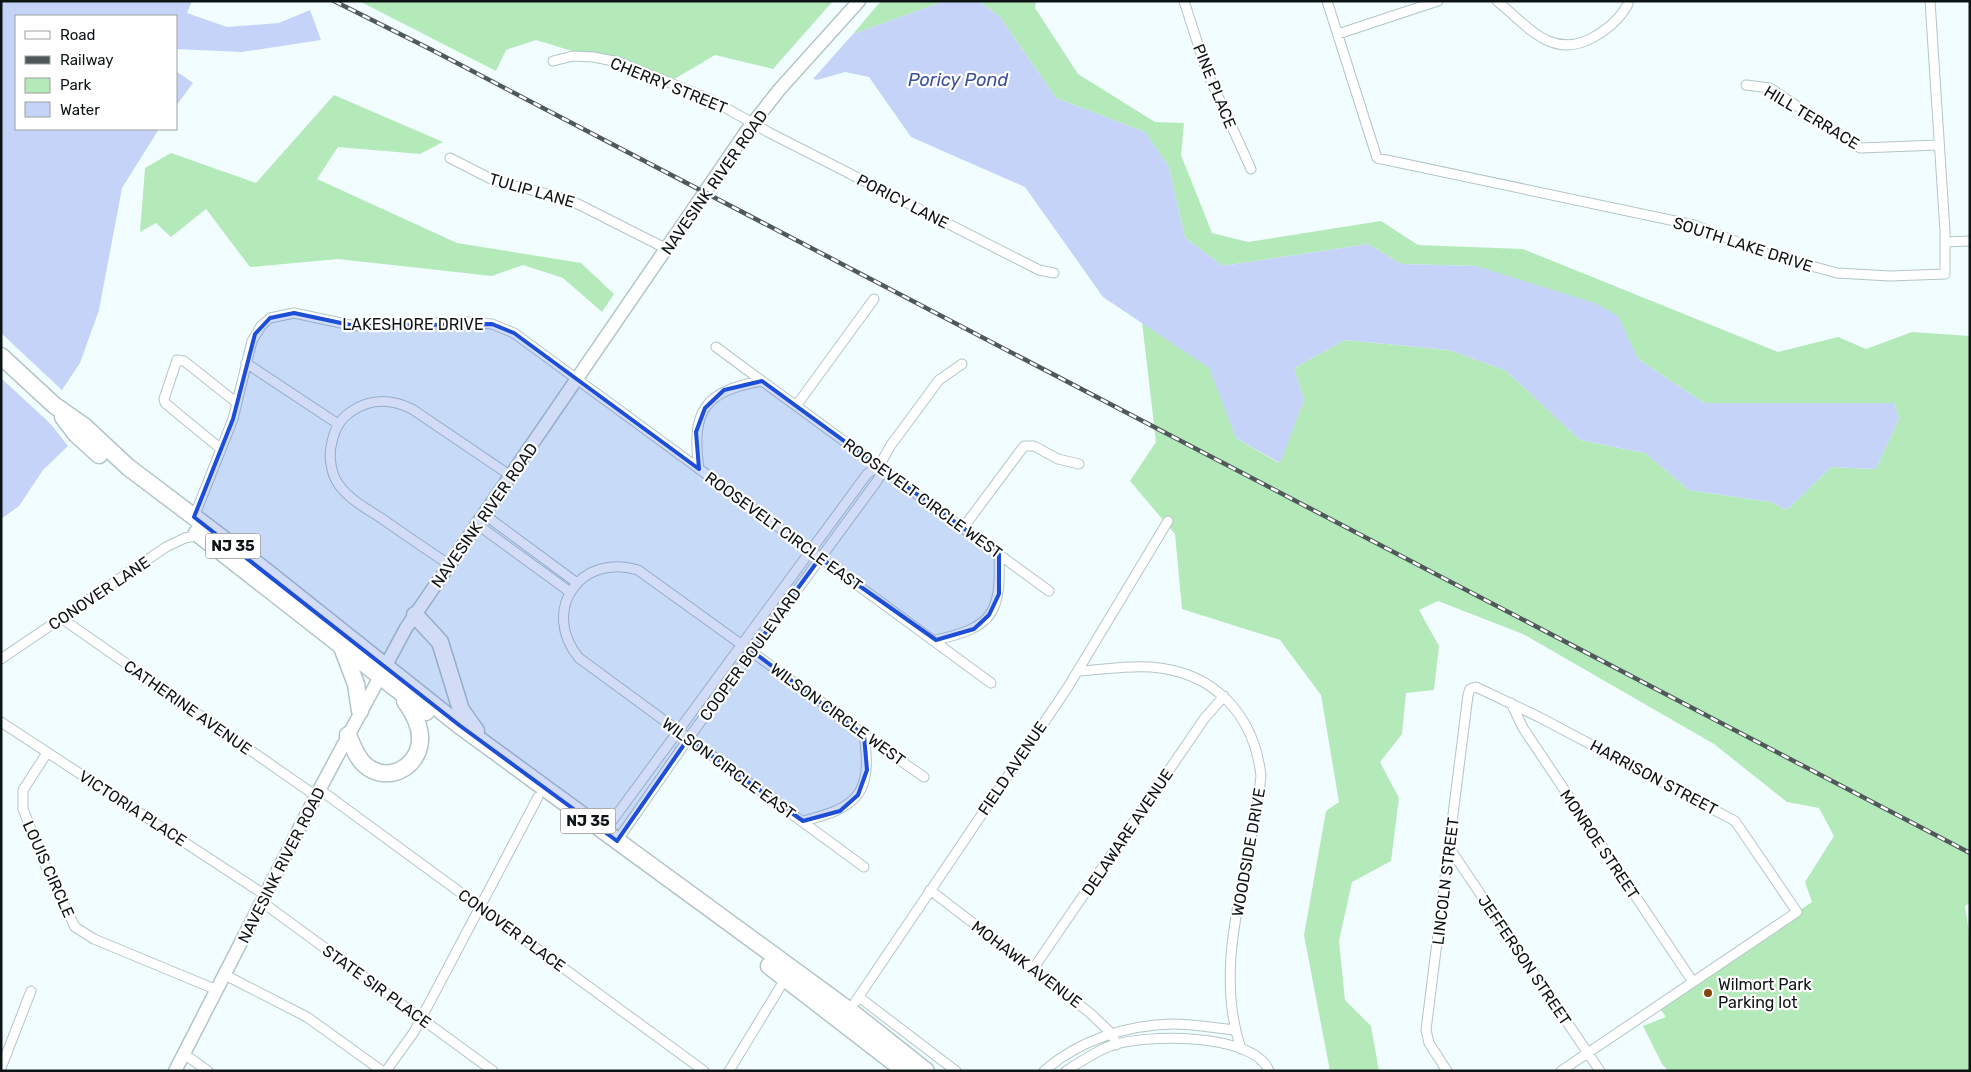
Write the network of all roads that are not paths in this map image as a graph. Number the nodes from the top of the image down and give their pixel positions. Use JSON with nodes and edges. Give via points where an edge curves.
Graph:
{"nodes":[{"id":1,"x":859,"y":1,"type":"edge"},
{"id":2,"x":1184,"y":1,"type":"edge"},
{"id":3,"x":1327,"y":1,"type":"edge"},
{"id":4,"x":1438,"y":1,"type":"edge"},
{"id":5,"x":1497,"y":1,"type":"edge"},
{"id":6,"x":1930,"y":1,"type":"edge"},
{"id":7,"x":1628,"y":4,"type":"dead end"},
{"id":8,"x":1338,"y":34,"type":"junction"},
{"id":9,"x":553,"y":62,"type":"dead end"},
{"id":10,"x":1746,"y":85,"type":"dead end"},
{"id":11,"x":754,"y":123,"type":"junction"},
{"id":12,"x":1939,"y":145,"type":"junction"},
{"id":13,"x":450,"y":158,"type":"dead end"},
{"id":14,"x":1251,"y":170,"type":"dead end"},
{"id":15,"x":1970,"y":240,"type":"edge"},
{"id":16,"x":1945,"y":242,"type":"junction"},
{"id":17,"x":667,"y":248,"type":"junction"},
{"id":18,"x":1054,"y":273,"type":"dead end"},
{"id":19,"x":874,"y":299,"type":"dead end"},
{"id":20,"x":716,"y":347,"type":"dead end"},
{"id":21,"x":1,"y":356,"type":"edge"},
{"id":22,"x":246,"y":362,"type":"junction"},
{"id":23,"x":962,"y":364,"type":"dead end"},
{"id":24,"x":577,"y":380,"type":"junction"},
{"id":25,"x":762,"y":381,"type":"junction"},
{"id":26,"x":237,"y":403,"type":"junction"},
{"id":27,"x":54,"y":405,"type":"junction"},
{"id":28,"x":796,"y":406,"type":"junction"},
{"id":29,"x":338,"y":424,"type":"junction"},
{"id":30,"x":221,"y":449,"type":"junction"},
{"id":31,"x":1079,"y":464,"type":"dead end"},
{"id":32,"x":879,"y":466,"type":"junction"},
{"id":33,"x":699,"y":468,"type":"junction"},
{"id":34,"x":511,"y":476,"type":"junction"},
{"id":35,"x":194,"y":517,"type":"junction"},
{"id":36,"x":481,"y":520,"type":"junction"},
{"id":37,"x":1168,"y":521,"type":"dead end"},
{"id":38,"x":963,"y":528,"type":"junction"},
{"id":39,"x":200,"y":535,"type":"junction"},
{"id":40,"x":811,"y":551,"type":"junction"},
{"id":41,"x":999,"y":554,"type":"junction"},
{"id":42,"x":820,"y":558,"type":"junction"},
{"id":43,"x":450,"y":565,"type":"junction"},
{"id":44,"x":577,"y":582,"type":"junction"},
{"id":45,"x":1049,"y":591,"type":"dead end"},
{"id":46,"x":570,"y":592,"type":"junction"},
{"id":47,"x":415,"y":615,"type":"junction"},
{"id":48,"x":61,"y":618,"type":"junction"},
{"id":49,"x":936,"y":640,"type":"junction"},
{"id":50,"x":742,"y":644,"type":"junction"},
{"id":51,"x":342,"y":648,"type":"junction"},
{"id":52,"x":752,"y":651,"type":"junction"},
{"id":53,"x":1,"y":659,"type":"edge"},
{"id":54,"x":382,"y":671,"type":"junction"},
{"id":55,"x":1078,"y":671,"type":"junction"},
{"id":56,"x":991,"y":683,"type":"dead end"},
{"id":57,"x":1472,"y":687,"type":"joint"},
{"id":58,"x":400,"y":692,"type":"junction"},
{"id":59,"x":1224,"y":696,"type":"junction"},
{"id":60,"x":1511,"y":703,"type":"junction"},
{"id":61,"x":360,"y":711,"type":"junction"},
{"id":62,"x":1,"y":722,"type":"edge"},
{"id":63,"x":678,"y":731,"type":"junction"},
{"id":64,"x":348,"y":735,"type":"junction"},
{"id":65,"x":864,"y":735,"type":"junction"},
{"id":66,"x":688,"y":739,"type":"junction"},
{"id":67,"x":490,"y":748,"type":"junction"},
{"id":68,"x":47,"y":753,"type":"junction"},
{"id":69,"x":924,"y":777,"type":"dead end"},
{"id":70,"x":318,"y":792,"type":"junction"},
{"id":71,"x":538,"y":797,"type":"junction"},
{"id":72,"x":803,"y":822,"type":"junction"},
{"id":73,"x":611,"y":837,"type":"junction"},
{"id":74,"x":1450,"y":849,"type":"junction"},
{"id":75,"x":864,"y":867,"type":"dead end"},
{"id":76,"x":930,"y":890,"type":"junction"},
{"id":77,"x":263,"y":898,"type":"junction"},
{"id":78,"x":480,"y":907,"type":"junction"},
{"id":79,"x":1032,"y":969,"type":"junction"},
{"id":80,"x":225,"y":974,"type":"junction"},
{"id":81,"x":785,"y":979,"type":"junction"},
{"id":82,"x":1693,"y":982,"type":"junction"},
{"id":83,"x":216,"y":990,"type":"junction"},
{"id":84,"x":31,"y":991,"type":"dead end"},
{"id":85,"x":859,"y":997,"type":"junction"},
{"id":86,"x":849,"y":1011,"type":"junction"},
{"id":87,"x":422,"y":1019,"type":"junction"},
{"id":88,"x":1235,"y":1030,"type":"junction"},
{"id":89,"x":1112,"y":1034,"type":"junction"},
{"id":90,"x":1116,"y":1045,"type":"junction"},
{"id":91,"x":1241,"y":1049,"type":"junction"},
{"id":92,"x":1588,"y":1053,"type":"junction"},
{"id":93,"x":184,"y":1054,"type":"junction"},
{"id":94,"x":1,"y":1068,"type":"edge"},
{"id":95,"x":175,"y":1071,"type":"edge"},
{"id":96,"x":208,"y":1071,"type":"edge"},
{"id":97,"x":384,"y":1071,"type":"edge"},
{"id":98,"x":492,"y":1071,"type":"edge"},
{"id":99,"x":704,"y":1071,"type":"edge"},
{"id":100,"x":729,"y":1071,"type":"edge"},
{"id":101,"x":905,"y":1071,"type":"edge"},
{"id":102,"x":926,"y":1071,"type":"edge"},
{"id":103,"x":956,"y":1071,"type":"edge"},
{"id":104,"x":1044,"y":1071,"type":"edge"},
{"id":105,"x":1066,"y":1071,"type":"edge"},
{"id":106,"x":1269,"y":1071,"type":"edge"},
{"id":107,"x":1447,"y":1071,"type":"edge"},
{"id":108,"x":1561,"y":1071,"type":"edge"},
{"id":109,"x":1600,"y":1071,"type":"edge"}],
"edges":[{"from":1,"to":11,"type":"main road","name":"NAVESINK RIVER ROAD","via":[[779,90]]},
{"from":2,"to":14,"type":"street","name":"PINE PLACE","via":[[1206,72]]},
{"from":3,"to":8,"type":"street","name":"SOUTH LAKE DRIVE"},
{"from":4,"to":8,"type":"street"},
{"from":5,"to":7,"type":"street","via":[[1539,36],[1568,46],[1586,41],[1609,28]]},
{"from":6,"to":12,"type":"street","name":"SOUTH LAKE DRIVE"},
{"from":8,"to":16,"type":"street","name":"SOUTH LAKE DRIVE","via":[[1377,158],[1694,225],[1768,254],[1837,273],[1890,276],[1945,274]]},
{"from":9,"to":11,"type":"street","name":"CHERRY STREET","via":[[573,56],[619,62],[712,100]]},
{"from":10,"to":12,"type":"street","name":"HILL TERRACE","via":[[1770,88],[1860,148]]},
{"from":11,"to":17,"type":"main road","name":"NAVESINK RIVER ROAD"},
{"from":11,"to":18,"type":"street","name":"PORICY LANE","via":[[1039,270]]},
{"from":12,"to":16,"type":"street","name":"SOUTH LAKE DRIVE"},
{"from":13,"to":17,"type":"street","name":"TULIP LANE","via":[[495,182],[568,199]]},
{"from":15,"to":16,"type":"street"},
{"from":17,"to":24,"type":"main road","name":"NAVESINK RIVER ROAD"},
{"from":19,"to":28,"type":"street"},
{"from":20,"to":25,"type":"street"},
{"from":21,"to":27,"type":"highway","number":"NJ 35"},
{"from":22,"to":24,"type":"street","name":"LAKESHORE DRIVE","via":[[255,334],[267,320],[282,314],[303,314],[355,326],[467,322],[492,324],[509,331]]},
{"from":22,"to":26,"type":"street","name":"LAKESHORE DRIVE"},
{"from":22,"to":29,"type":"street"},
{"from":23,"to":32,"type":"street","name":"COOPER BOULEVARD","via":[[939,380]]},
{"from":24,"to":33,"type":"street","name":"ROOSEVELT CIRCLE EAST"},
{"from":24,"to":34,"type":"main road","name":"NAVESINK RIVER ROAD"},
{"from":25,"to":28,"type":"street","name":"ROOSEVELT CIRCLE WEST"},
{"from":25,"to":33,"type":"street","via":[[724,390],[704,408],[696,432]]},
{"from":26,"to":30,"type":"street","name":"LAKESHORE DRIVE"},
{"from":26,"to":30,"type":"street","via":[[184,360],[176,360],[165,403]]},
{"from":27,"to":35,"type":"highway","number":"NJ 35"},
{"from":27,"to":39,"type":"highway","number":"NJ 35","via":[[76,434],[106,461]]},
{"from":28,"to":32,"type":"street","name":"ROOSEVELT CIRCLE WEST"},
{"from":29,"to":34,"type":"street","via":[[361,405],[377,400],[397,402],[412,408]]},
{"from":29,"to":43,"type":"street","via":[[330,446],[331,466],[338,484],[358,502]]},
{"from":30,"to":35,"type":"street","name":"LAKESHORE DRIVE"},
{"from":31,"to":38,"type":"street","via":[[1058,459],[1034,446],[1024,446]]},
{"from":32,"to":38,"type":"street","name":"ROOSEVELT CIRCLE WEST"},
{"from":32,"to":40,"type":"street","name":"COOPER BOULEVARD","via":[[867,474]]},
{"from":32,"to":42,"type":"street","name":"COOPER BOULEVARD","via":[[879,479]]},
{"from":33,"to":40,"type":"street","name":"ROOSEVELT CIRCLE EAST"},
{"from":34,"to":36,"type":"main road","name":"NAVESINK RIVER ROAD"},
{"from":35,"to":54,"type":"highway","number":"NJ 35"},
{"from":36,"to":43,"type":"main road","name":"NAVESINK RIVER ROAD"},
{"from":36,"to":44,"type":"street"},
{"from":36,"to":46,"type":"street"},
{"from":37,"to":55,"type":"street","name":"FIELD AVENUE"},
{"from":38,"to":41,"type":"street","name":"ROOSEVELT CIRCLE WEST"},
{"from":39,"to":48,"type":"street","name":"CONOVER LANE","via":[[181,539]]},
{"from":39,"to":51,"type":"highway","number":"NJ 35"},
{"from":40,"to":42,"type":"street","name":"ROOSEVELT CIRCLE EAST"},
{"from":40,"to":50,"type":"street","name":"COOPER BOULEVARD"},
{"from":41,"to":45,"type":"street","name":"ROOSEVELT CIRCLE WEST"},
{"from":41,"to":49,"type":"street","via":[[999,594],[989,615],[974,629]]},
{"from":42,"to":49,"type":"street","name":"ROOSEVELT CIRCLE EAST"},
{"from":42,"to":52,"type":"street","name":"COOPER BOULEVARD"},
{"from":43,"to":47,"type":"main road","name":"NAVESINK RIVER ROAD"},
{"from":44,"to":46,"type":"street"},
{"from":44,"to":50,"type":"street","name":"WILSON CIRCLE WEST","via":[[598,568],[616,565],[638,570]]},
{"from":46,"to":63,"type":"street","name":"WILSON CIRCLE EAST","via":[[563,623],[573,651]]},
{"from":47,"to":54,"type":"main road","name":"NAVESINK RIVER ROAD"},
{"from":47,"to":67,"type":"highway","via":[[440,642],[462,711]]},
{"from":48,"to":53,"type":"street","name":"CONOVER LANE"},
{"from":48,"to":70,"type":"street","name":"CATHERINE AVENUE"},
{"from":49,"to":56,"type":"street","name":"ROOSEVELT CIRCLE EAST"},
{"from":50,"to":52,"type":"street","name":"WILSON CIRCLE WEST"},
{"from":50,"to":63,"type":"street","name":"COOPER BOULEVARD"},
{"from":51,"to":54,"type":"highway","number":"NJ 35"},
{"from":51,"to":61,"type":"highway","via":[[353,674]]},
{"from":52,"to":65,"type":"street","name":"WILSON CIRCLE WEST"},
{"from":52,"to":66,"type":"street","name":"COOPER BOULEVARD"},
{"from":54,"to":58,"type":"highway","number":"NJ 35"},
{"from":54,"to":61,"type":"main road","name":"NAVESINK RIVER ROAD"},
{"from":54,"to":67,"type":"highway","number":"NJ 35"},
{"from":55,"to":59,"type":"street","name":"WOODSIDE DRIVE","via":[[1126,667],[1170,670],[1198,679]]},
{"from":55,"to":76,"type":"street","name":"FIELD AVENUE"},
{"from":57,"to":60,"type":"street","name":"HARRISON STREET","via":[[1479,687]]},
{"from":57,"to":74,"type":"street","name":"LINCOLN STREET","via":[[1468,695]]},
{"from":58,"to":64,"type":"highway","via":[[415,716],[419,731],[417,754],[411,763],[395,773],[376,772],[361,761]]},
{"from":58,"to":71,"type":"highway","number":"NJ 35"},
{"from":59,"to":79,"type":"street","name":"DELAWARE AVENUE","via":[[1204,719]]},
{"from":59,"to":88,"type":"street","name":"WOODSIDE DRIVE","via":[[1250,732],[1261,776],[1232,945],[1230,1005]]},
{"from":60,"to":82,"type":"street","name":"MONROE STREET","via":[[1523,728]]},
{"from":60,"to":82,"type":"street","name":"HARRISON STREET","via":[[1735,821],[1798,912]]},
{"from":61,"to":64,"type":"main road","name":"NAVESINK RIVER ROAD"},
{"from":62,"to":68,"type":"street","name":"VICTORIA PLACE"},
{"from":63,"to":66,"type":"street","name":"WILSON CIRCLE EAST"},
{"from":63,"to":73,"type":"street","name":"COOPER BOULEVARD"},
{"from":64,"to":70,"type":"main road","name":"NAVESINK RIVER ROAD"},
{"from":65,"to":69,"type":"street","name":"WILSON CIRCLE WEST"},
{"from":65,"to":72,"type":"street","via":[[868,770],[858,794],[840,811]]},
{"from":66,"to":72,"type":"street","name":"WILSON CIRCLE EAST"},
{"from":66,"to":73,"type":"street","name":"COOPER BOULEVARD"},
{"from":67,"to":73,"type":"highway","number":"NJ 35"},
{"from":68,"to":77,"type":"street","name":"VICTORIA PLACE"},
{"from":68,"to":83,"type":"street","name":"LOUIS CIRCLE","via":[[24,790],[23,809],[75,927],[94,939]]},
{"from":70,"to":77,"type":"main road","name":"NAVESINK RIVER ROAD"},
{"from":70,"to":78,"type":"street","name":"CONOVER PLACE"},
{"from":71,"to":78,"type":"street"},
{"from":71,"to":81,"type":"highway","number":"NJ 35"},
{"from":72,"to":75,"type":"street","name":"WILSON CIRCLE EAST"},
{"from":73,"to":86,"type":"highway","number":"NJ 35"},
{"from":74,"to":92,"type":"street","name":"JEFFERSON STREET"},
{"from":74,"to":107,"type":"street","name":"LINCOLN STREET","via":[[1426,1030],[1429,1043]]},
{"from":76,"to":79,"type":"street","name":"MOHAWK AVENUE"},
{"from":76,"to":85,"type":"street","name":"FIELD AVENUE"},
{"from":77,"to":80,"type":"main road","name":"NAVESINK RIVER ROAD"},
{"from":77,"to":87,"type":"street","name":"STATE SIR PLACE"},
{"from":78,"to":87,"type":"street"},
{"from":78,"to":99,"type":"street","name":"CONOVER PLACE"},
{"from":79,"to":89,"type":"street","name":"MOHAWK AVENUE"},
{"from":80,"to":83,"type":"main road","name":"NAVESINK RIVER ROAD"},
{"from":80,"to":97,"type":"street","via":[[308,1017]]},
{"from":81,"to":100,"type":"street"},
{"from":81,"to":101,"type":"highway","number":"NJ 35"},
{"from":82,"to":92,"type":"street"},
{"from":83,"to":93,"type":"main road","name":"NAVESINK RIVER ROAD"},
{"from":84,"to":94,"type":"street"},
{"from":85,"to":86,"type":"street","name":"FIELD AVENUE"},
{"from":85,"to":103,"type":"street"},
{"from":86,"to":102,"type":"highway","number":"NJ 35"},
{"from":87,"to":97,"type":"street"},
{"from":87,"to":98,"type":"street","name":"STATE SIR PLACE"},
{"from":88,"to":89,"type":"street","via":[[1174,1024]]},
{"from":88,"to":91,"type":"street","name":"WOODSIDE DRIVE"},
{"from":89,"to":90,"type":"street","name":"MOHAWK AVENUE"},
{"from":89,"to":104,"type":"street","via":[[1079,1047]]},
{"from":90,"to":91,"type":"street","via":[[1161,1038],[1188,1038]]},
{"from":90,"to":105,"type":"street"},
{"from":91,"to":106,"type":"street","via":[[1263,1061]]},
{"from":92,"to":108,"type":"street"},
{"from":92,"to":109,"type":"street","name":"JEFFERSON STREET"},
{"from":93,"to":95,"type":"main road","name":"NAVESINK RIVER ROAD"},
{"from":93,"to":96,"type":"street"}]}
